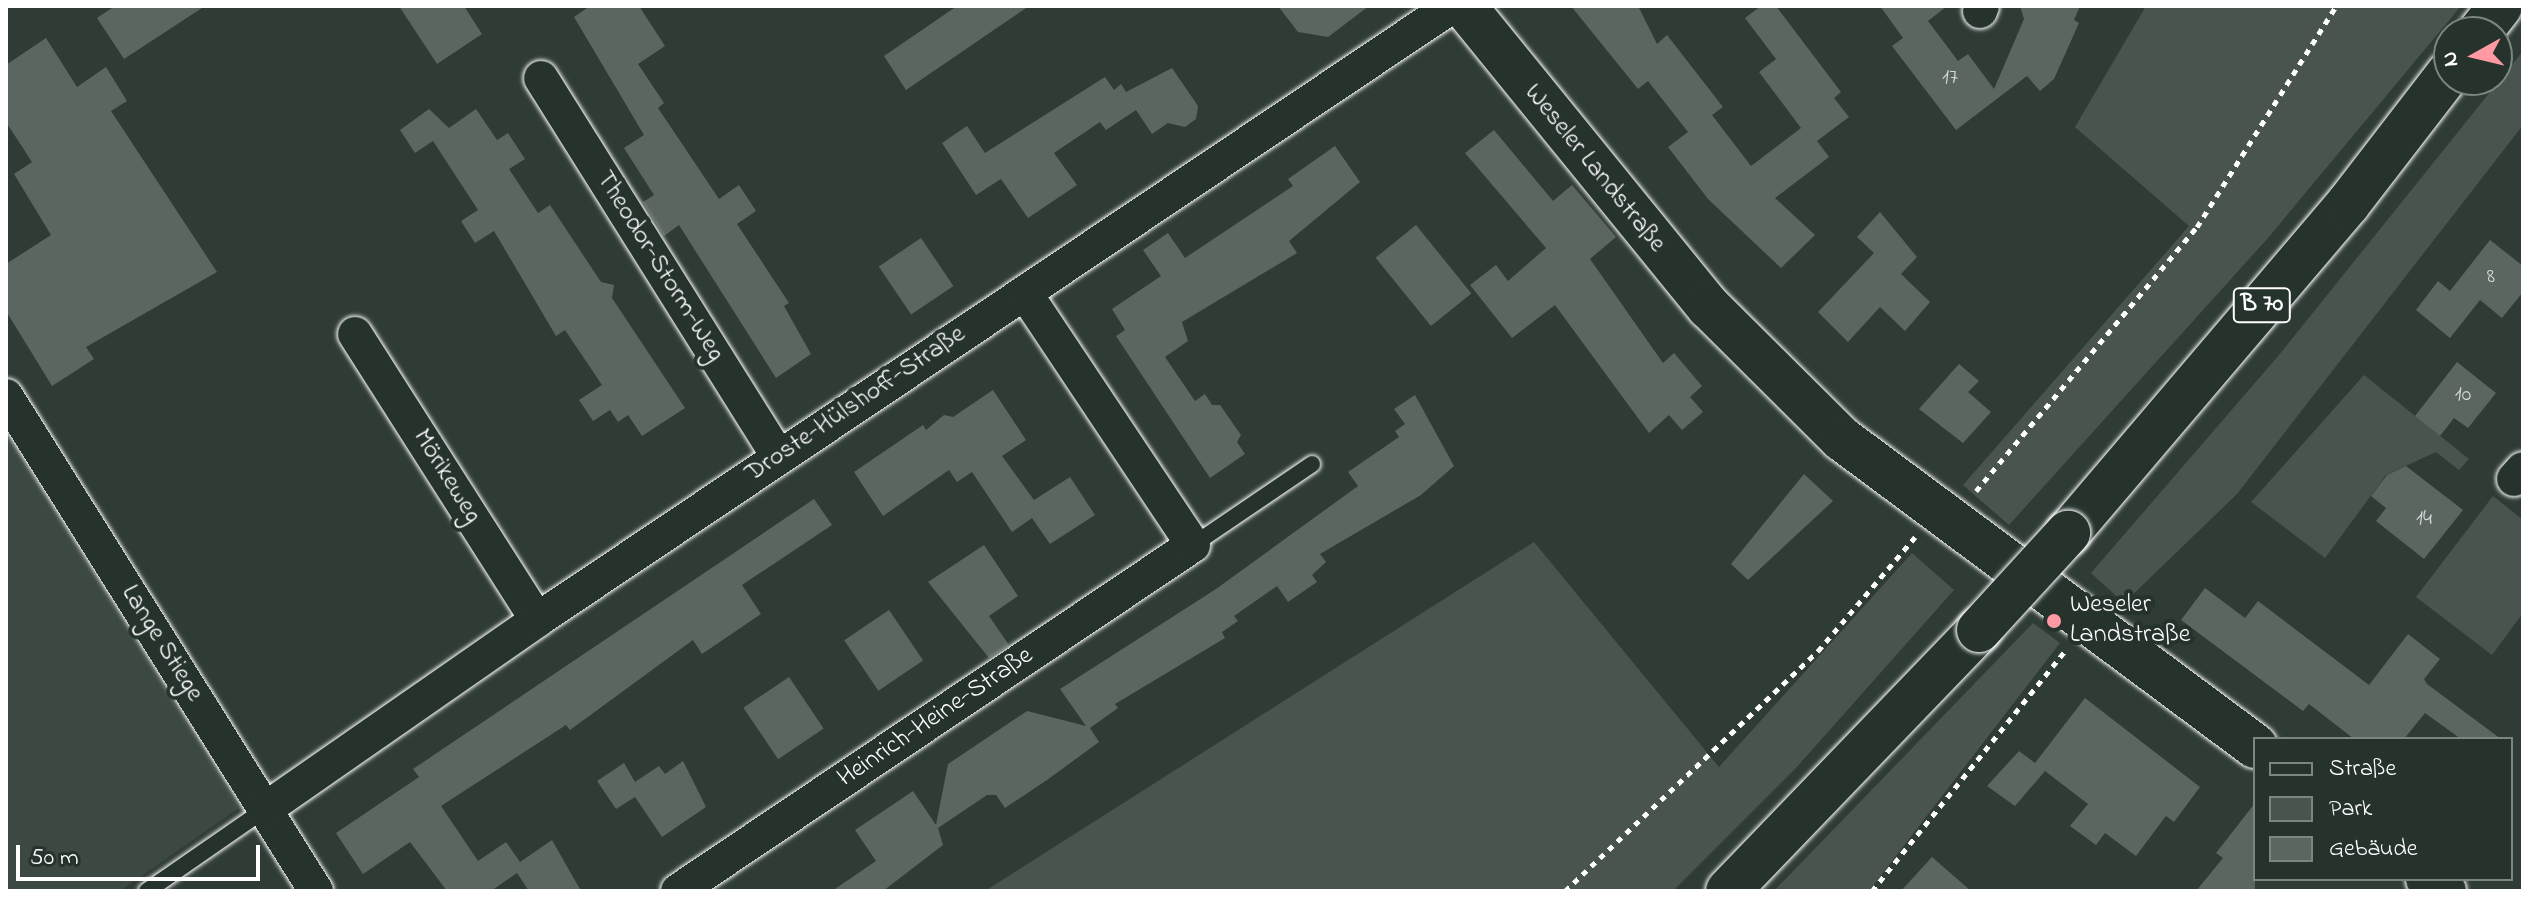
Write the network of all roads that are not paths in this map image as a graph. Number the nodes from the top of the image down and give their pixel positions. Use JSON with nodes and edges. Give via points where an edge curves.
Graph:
{"nodes":[{"id":1,"x":1452,"y":6,"type":"edge"},
{"id":2,"x":1464,"y":6,"type":"edge"},
{"id":3,"x":541,"y":78,"type":"dead end"},
{"id":4,"x":2433,"y":94,"type":"edge"},
{"id":5,"x":1025,"y":293,"type":"junction"},
{"id":6,"x":355,"y":334,"type":"dead end"},
{"id":7,"x":6,"y":396,"type":"edge"},
{"id":8,"x":778,"y":456,"type":"junction"},
{"id":9,"x":1312,"y":464,"type":"dead end"},
{"id":10,"x":1193,"y":545,"type":"junction"},
{"id":11,"x":537,"y":620,"type":"junction"},
{"id":12,"x":2253,"y":744,"type":"edge"},
{"id":13,"x":264,"y":810,"type":"junction"},
{"id":14,"x":147,"y":891,"type":"edge"},
{"id":15,"x":316,"y":891,"type":"edge"},
{"id":16,"x":678,"y":891,"type":"edge"},
{"id":17,"x":1728,"y":891,"type":"edge"}],
"edges":[{"from":1,"to":5,"type":"street","name":"Droste-Hülshoff-Straße"},
{"from":2,"to":12,"type":"main road","name":"Weseler Landstraße","via":[[1709,307],[1842,439]]},
{"from":3,"to":8,"type":"street","name":"Theodor-Storm-Weg"},
{"from":4,"to":17,"type":"main road","number":"B 70","bridge":true,"via":[[2348,204],[2068,533]]},
{"from":5,"to":8,"type":"street","name":"Droste-Hülshoff-Straße"},
{"from":5,"to":10,"type":"street"},
{"from":6,"to":11,"type":"street","name":"Mörikeweg"},
{"from":7,"to":13,"type":"street","name":"Lange Stiege"},
{"from":8,"to":11,"type":"street","name":"Droste-Hülshoff-Straße"},
{"from":9,"to":10,"type":"lane","name":"Heinrich-Heine-Straße"},
{"from":10,"to":16,"type":"street","name":"Heinrich-Heine-Straße"},
{"from":11,"to":13,"type":"street","name":"Droste-Hülshoff-Straße"},
{"from":13,"to":14,"type":"lane"},
{"from":13,"to":15,"type":"street","name":"Lange Stiege"}]}
